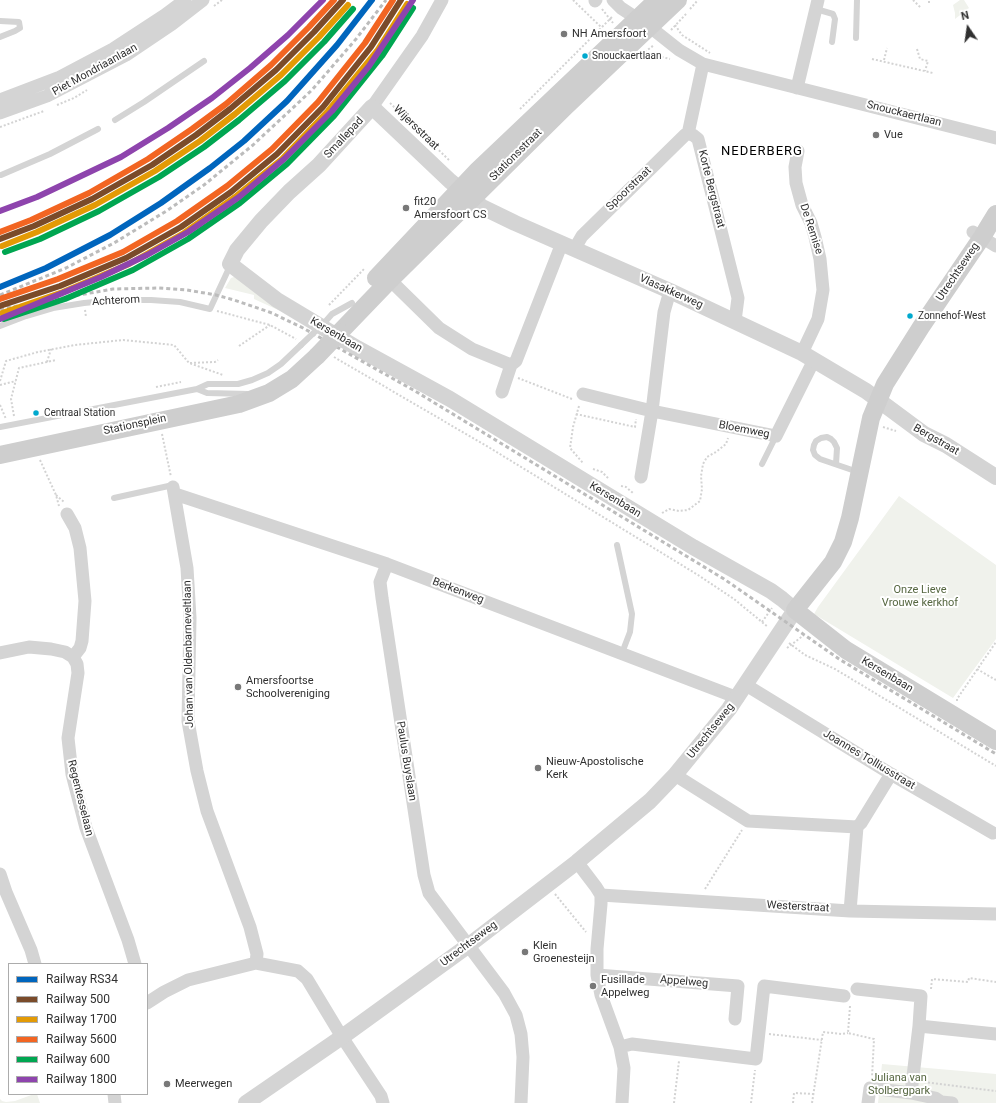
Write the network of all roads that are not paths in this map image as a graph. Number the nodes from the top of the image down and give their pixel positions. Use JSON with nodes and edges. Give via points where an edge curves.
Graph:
{"nodes":[{"id":1,"x":185,"y":0,"type":"edge"},
{"id":2,"x":203,"y":0,"type":"edge"},
{"id":3,"x":442,"y":0,"type":"edge"},
{"id":4,"x":657,"y":0,"type":"edge"},
{"id":5,"x":678,"y":0,"type":"edge"},
{"id":6,"x":857,"y":0,"type":"edge"},
{"id":7,"x":617,"y":4,"type":"edge"},
{"id":8,"x":817,"y":4,"type":"edge"},
{"id":9,"x":0,"y":21,"type":"edge"},
{"id":10,"x":650,"y":27,"type":"junction"},
{"id":11,"x":0,"y":37,"type":"edge"},
{"id":12,"x":856,"y":38,"type":"dead end"},
{"id":13,"x":832,"y":42,"type":"dead end"},
{"id":14,"x":204,"y":61,"type":"dead end"},
{"id":15,"x":703,"y":64,"type":"junction"},
{"id":16,"x":797,"y":88,"type":"junction"},
{"id":17,"x":0,"y":100,"type":"edge"},
{"id":18,"x":377,"y":101,"type":"junction"},
{"id":19,"x":0,"y":113,"type":"edge"},
{"id":20,"x":115,"y":120,"type":"dead end"},
{"id":21,"x":98,"y":129,"type":"dead end"},
{"id":22,"x":688,"y":134,"type":"junction"},
{"id":23,"x":996,"y":138,"type":"edge"},
{"id":24,"x":798,"y":151,"type":"dead end"},
{"id":25,"x":1,"y":175,"type":"dead end"},
{"id":26,"x":466,"y":194,"type":"junction"},
{"id":27,"x":996,"y":214,"type":"edge"},
{"id":28,"x":984,"y":238,"type":"edge"},
{"id":29,"x":568,"y":246,"type":"junction"},
{"id":30,"x":230,"y":264,"type":"junction"},
{"id":31,"x":390,"y":280,"type":"junction"},
{"id":32,"x":670,"y":291,"type":"junction"},
{"id":33,"x":735,"y":321,"type":"junction"},
{"id":34,"x":0,"y":326,"type":"edge"},
{"id":35,"x":332,"y":327,"type":"junction"},
{"id":36,"x":311,"y":349,"type":"junction"},
{"id":37,"x":808,"y":356,"type":"junction"},
{"id":38,"x":509,"y":370,"type":"junction"},
{"id":39,"x":197,"y":389,"type":"junction"},
{"id":40,"x":502,"y":392,"type":"dead end"},
{"id":41,"x":269,"y":393,"type":"junction"},
{"id":42,"x":237,"y":394,"type":"junction"},
{"id":43,"x":578,"y":397,"type":"road end"},
{"id":44,"x":879,"y":401,"type":"junction"},
{"id":45,"x":652,"y":411,"type":"junction"},
{"id":46,"x":0,"y":427,"type":"edge"},
{"id":47,"x":776,"y":436,"type":"junction"},
{"id":48,"x":0,"y":443,"type":"edge"},
{"id":49,"x":0,"y":454,"type":"edge"},
{"id":50,"x":762,"y":464,"type":"dead end"},
{"id":51,"x":836,"y":464,"type":"junction"},
{"id":52,"x":860,"y":473,"type":"junction"},
{"id":53,"x":641,"y":477,"type":"dead end"},
{"id":54,"x":996,"y":477,"type":"edge"},
{"id":55,"x":174,"y":490,"type":"junction"},
{"id":56,"x":114,"y":498,"type":"dead end"},
{"id":57,"x":66,"y":514,"type":"dead end"},
{"id":58,"x":617,"y":545,"type":"dead end"},
{"id":59,"x":387,"y":564,"type":"junction"},
{"id":60,"x":789,"y":604,"type":"junction"},
{"id":61,"x":0,"y":653,"type":"edge"},
{"id":62,"x":622,"y":653,"type":"junction"},
{"id":63,"x":73,"y":657,"type":"junction"},
{"id":64,"x":742,"y":691,"type":"junction"},
{"id":65,"x":996,"y":741,"type":"edge"},
{"id":66,"x":891,"y":774,"type":"junction"},
{"id":67,"x":675,"y":775,"type":"junction"},
{"id":68,"x":857,"y":827,"type":"junction"},
{"id":69,"x":993,"y":833,"type":"dead end"},
{"id":70,"x":577,"y":862,"type":"junction"},
{"id":71,"x":0,"y":874,"type":"edge"},
{"id":72,"x":601,"y":895,"type":"junction"},
{"id":73,"x":850,"y":911,"type":"junction"},
{"id":74,"x":996,"y":914,"type":"edge"},
{"id":75,"x":469,"y":945,"type":"junction"},
{"id":76,"x":35,"y":963,"type":"edge"},
{"id":77,"x":135,"y":963,"type":"edge"},
{"id":78,"x":256,"y":963,"type":"junction"},
{"id":79,"x":597,"y":975,"type":"junction"},
{"id":80,"x":857,"y":989,"type":"dead end"},
{"id":81,"x":844,"y":996,"type":"road end"},
{"id":82,"x":148,"y":1002,"type":"edge"},
{"id":83,"x":736,"y":1019,"type":"dead end"},
{"id":84,"x":919,"y":1026,"type":"junction"},
{"id":85,"x":996,"y":1034,"type":"edge"},
{"id":86,"x":342,"y":1037,"type":"junction"},
{"id":87,"x":620,"y":1046,"type":"junction"},
{"id":88,"x":912,"y":1086,"type":"junction"},
{"id":89,"x":246,"y":1103,"type":"edge"},
{"id":90,"x":384,"y":1103,"type":"edge"},
{"id":91,"x":521,"y":1103,"type":"edge"},
{"id":92,"x":622,"y":1103,"type":"edge"},
{"id":93,"x":868,"y":1103,"type":"edge"},
{"id":94,"x":952,"y":1103,"type":"edge"}],
"edges":[{"from":1,"to":17,"type":"street","name":"Piet Mondriaanlaan","via":[[113,49],[60,77]]},
{"from":2,"to":19,"type":"street","name":"Piet Mondriaanlaan","via":[[126,55],[54,93]]},
{"from":3,"to":18,"type":"street","name":"Smallepad","via":[[422,36]]},
{"from":4,"to":10,"type":"main road"},
{"from":5,"to":10,"type":"main road"},
{"from":6,"to":12,"type":"lane"},
{"from":7,"to":10,"type":"street"},
{"from":8,"to":13,"type":"lane","via":[[833,14],[835,20]]},
{"from":8,"to":16,"type":"street"},
{"from":9,"to":11,"type":"lane","via":[[19,22],[20,28]]},
{"from":10,"to":15,"type":"street","name":"Snouckaertlaan","via":[[679,50]]},
{"from":10,"to":26,"type":"main road","name":"Stationsstraat","via":[[565,107]]},
{"from":14,"to":20,"type":"lane"},
{"from":15,"to":16,"type":"street","name":"Snouckaertlaan"},
{"from":15,"to":22,"type":"street"},
{"from":16,"to":23,"type":"street","name":"Snouckaertlaan"},
{"from":18,"to":26,"type":"street","name":"Wijersstraat"},
{"from":18,"to":30,"type":"street","name":"Smallepad","via":[[319,165],[261,221],[237,250]]},
{"from":21,"to":25,"type":"lane","via":[[55,152]]},
{"from":22,"to":29,"type":"street","name":"Spoorstraat","via":[[582,236]]},
{"from":22,"to":33,"type":"street","name":"Korte Bergstraat","via":[[698,139],[738,298]]},
{"from":24,"to":37,"type":"street","name":"De Remise","via":[[796,182],[815,237],[820,258],[822,290],[818,319]]},
{"from":26,"to":29,"type":"street","name":"Vlasakkerweg","via":[[491,212]]},
{"from":26,"to":31,"type":"main road","name":"Stationsstraat"},
{"from":26,"to":35,"type":"main road","name":"Stationsstraat","via":[[352,303]]},
{"from":27,"to":28,"type":"main road","name":"Utrechtseweg"},
{"from":28,"to":44,"type":"main road","name":"Utrechtseweg","via":[[921,327],[885,384]]},
{"from":29,"to":32,"type":"street","name":"Vlasakkerweg"},
{"from":29,"to":38,"type":"street","name":"Spoorstraat","via":[[516,361]]},
{"from":30,"to":34,"type":"lane","name":"Achterom","via":[[210,309],[180,302],[115,300],[53,308]]},
{"from":30,"to":60,"type":"street","name":"Kersenbaan","via":[[277,300],[450,399]]},
{"from":31,"to":35,"type":"main road","name":"Stationsstraat"},
{"from":31,"to":38,"type":"street","via":[[439,328]]},
{"from":32,"to":33,"type":"street","name":"Vlasakkerweg"},
{"from":32,"to":45,"type":"street","via":[[664,312]]},
{"from":33,"to":37,"type":"street","name":"Vlasakkerweg"},
{"from":35,"to":36,"type":"main road","name":"Stationsstraat"},
{"from":36,"to":39,"type":"lane","name":"Stationsplein","via":[[252,380],[238,384],[208,384]]},
{"from":36,"to":41,"type":"main road","name":"Stationsplein","via":[[292,379]]},
{"from":36,"to":42,"type":"main road","name":"Stationsplein","via":[[279,374],[255,388]]},
{"from":37,"to":44,"type":"street","name":"Vlasakkerweg"},
{"from":37,"to":47,"type":"street","name":"Bloemweg"},
{"from":38,"to":40,"type":"street","name":"Spoorstraat"},
{"from":39,"to":42,"type":"lane","name":"Stationsplein","via":[[207,393]]},
{"from":39,"to":46,"type":"lane","name":"Stationsplein"},
{"from":41,"to":42,"type":"lane","name":"Stationsplein"},
{"from":41,"to":49,"type":"main road","name":"Stationsplein","via":[[240,404]]},
{"from":42,"to":48,"type":"main road","name":"Stationsplein"},
{"from":43,"to":45,"type":"street","name":"Bloemweg"},
{"from":44,"to":52,"type":"main road","name":"Utrechtseweg","via":[[871,418]]},
{"from":44,"to":54,"type":"street","name":"Bergstraat","via":[[924,434]]},
{"from":45,"to":47,"type":"street","name":"Bloemweg"},
{"from":45,"to":53,"type":"street"},
{"from":47,"to":50,"type":"lane"},
{"from":51,"to":51,"type":"lane","via":[[837,448],[834,442],[827,437],[816,441],[815,455]]},
{"from":51,"to":52,"type":"lane"},
{"from":52,"to":60,"type":"main road","name":"Utrechtseweg","via":[[843,542],[833,562]]},
{"from":55,"to":56,"type":"lane"},
{"from":55,"to":59,"type":"street","name":"Berkenweg"},
{"from":55,"to":78,"type":"street","name":"Johan van Oldenbarneveltlaan","via":[[187,568],[190,618],[188,721],[207,811],[250,927],[257,954]]},
{"from":57,"to":63,"type":"street","via":[[75,528],[80,548],[85,601],[82,641]]},
{"from":58,"to":62,"type":"lane","via":[[632,614],[630,632]]},
{"from":59,"to":62,"type":"street","name":"Berkenweg"},
{"from":59,"to":75,"type":"street","name":"Paulus Buyslaan","via":[[380,582],[381,593],[424,875],[429,893]]},
{"from":60,"to":64,"type":"street","name":"Utrechtseweg","via":[[778,636]]},
{"from":60,"to":65,"type":"main road","name":"Kersenbaan","via":[[846,650]]},
{"from":61,"to":63,"type":"street","via":[[29,647],[51,648]]},
{"from":62,"to":64,"type":"street","name":"Berkenweg"},
{"from":63,"to":77,"type":"street","name":"Regentesselaan","via":[[78,668],[68,738],[72,774],[86,828]]},
{"from":64,"to":66,"type":"street","name":"Joannes Tolliusstraat"},
{"from":64,"to":67,"type":"street","name":"Utrechtseweg"},
{"from":66,"to":68,"type":"street"},
{"from":66,"to":69,"type":"street","name":"Joannes Tolliusstraat"},
{"from":67,"to":68,"type":"street","via":[[748,821]]},
{"from":67,"to":70,"type":"street","name":"Utrechtseweg","via":[[650,801]]},
{"from":68,"to":73,"type":"street"},
{"from":70,"to":72,"type":"street"},
{"from":70,"to":75,"type":"street","name":"Utrechtseweg"},
{"from":71,"to":76,"type":"street"},
{"from":72,"to":73,"type":"street","name":"Westerstraat"},
{"from":72,"to":79,"type":"street"},
{"from":73,"to":74,"type":"street","name":"Westerstraat"},
{"from":75,"to":86,"type":"street","name":"Utrechtseweg"},
{"from":75,"to":91,"type":"street","name":"Paulus Buyslaan","via":[[504,993],[516,1015],[523,1057]]},
{"from":78,"to":82,"type":"street","via":[[188,980]]},
{"from":78,"to":86,"type":"street","via":[[298,972],[307,979]]},
{"from":79,"to":83,"type":"street","name":"Appelweg","via":[[738,986]]},
{"from":79,"to":87,"type":"street","via":[[601,995]]},
{"from":80,"to":84,"type":"street","via":[[921,996]]},
{"from":81,"to":87,"type":"street","via":[[764,986],[756,1059],[632,1044]]},
{"from":84,"to":85,"type":"street"},
{"from":84,"to":88,"type":"street"},
{"from":86,"to":89,"type":"street","name":"Utrechtseweg"},
{"from":86,"to":90,"type":"street"},
{"from":87,"to":92,"type":"street","via":[[624,1068]]},
{"from":88,"to":93,"type":"street","via":[[870,1088]]},
{"from":88,"to":94,"type":"street","via":[[941,1102]]}]}
